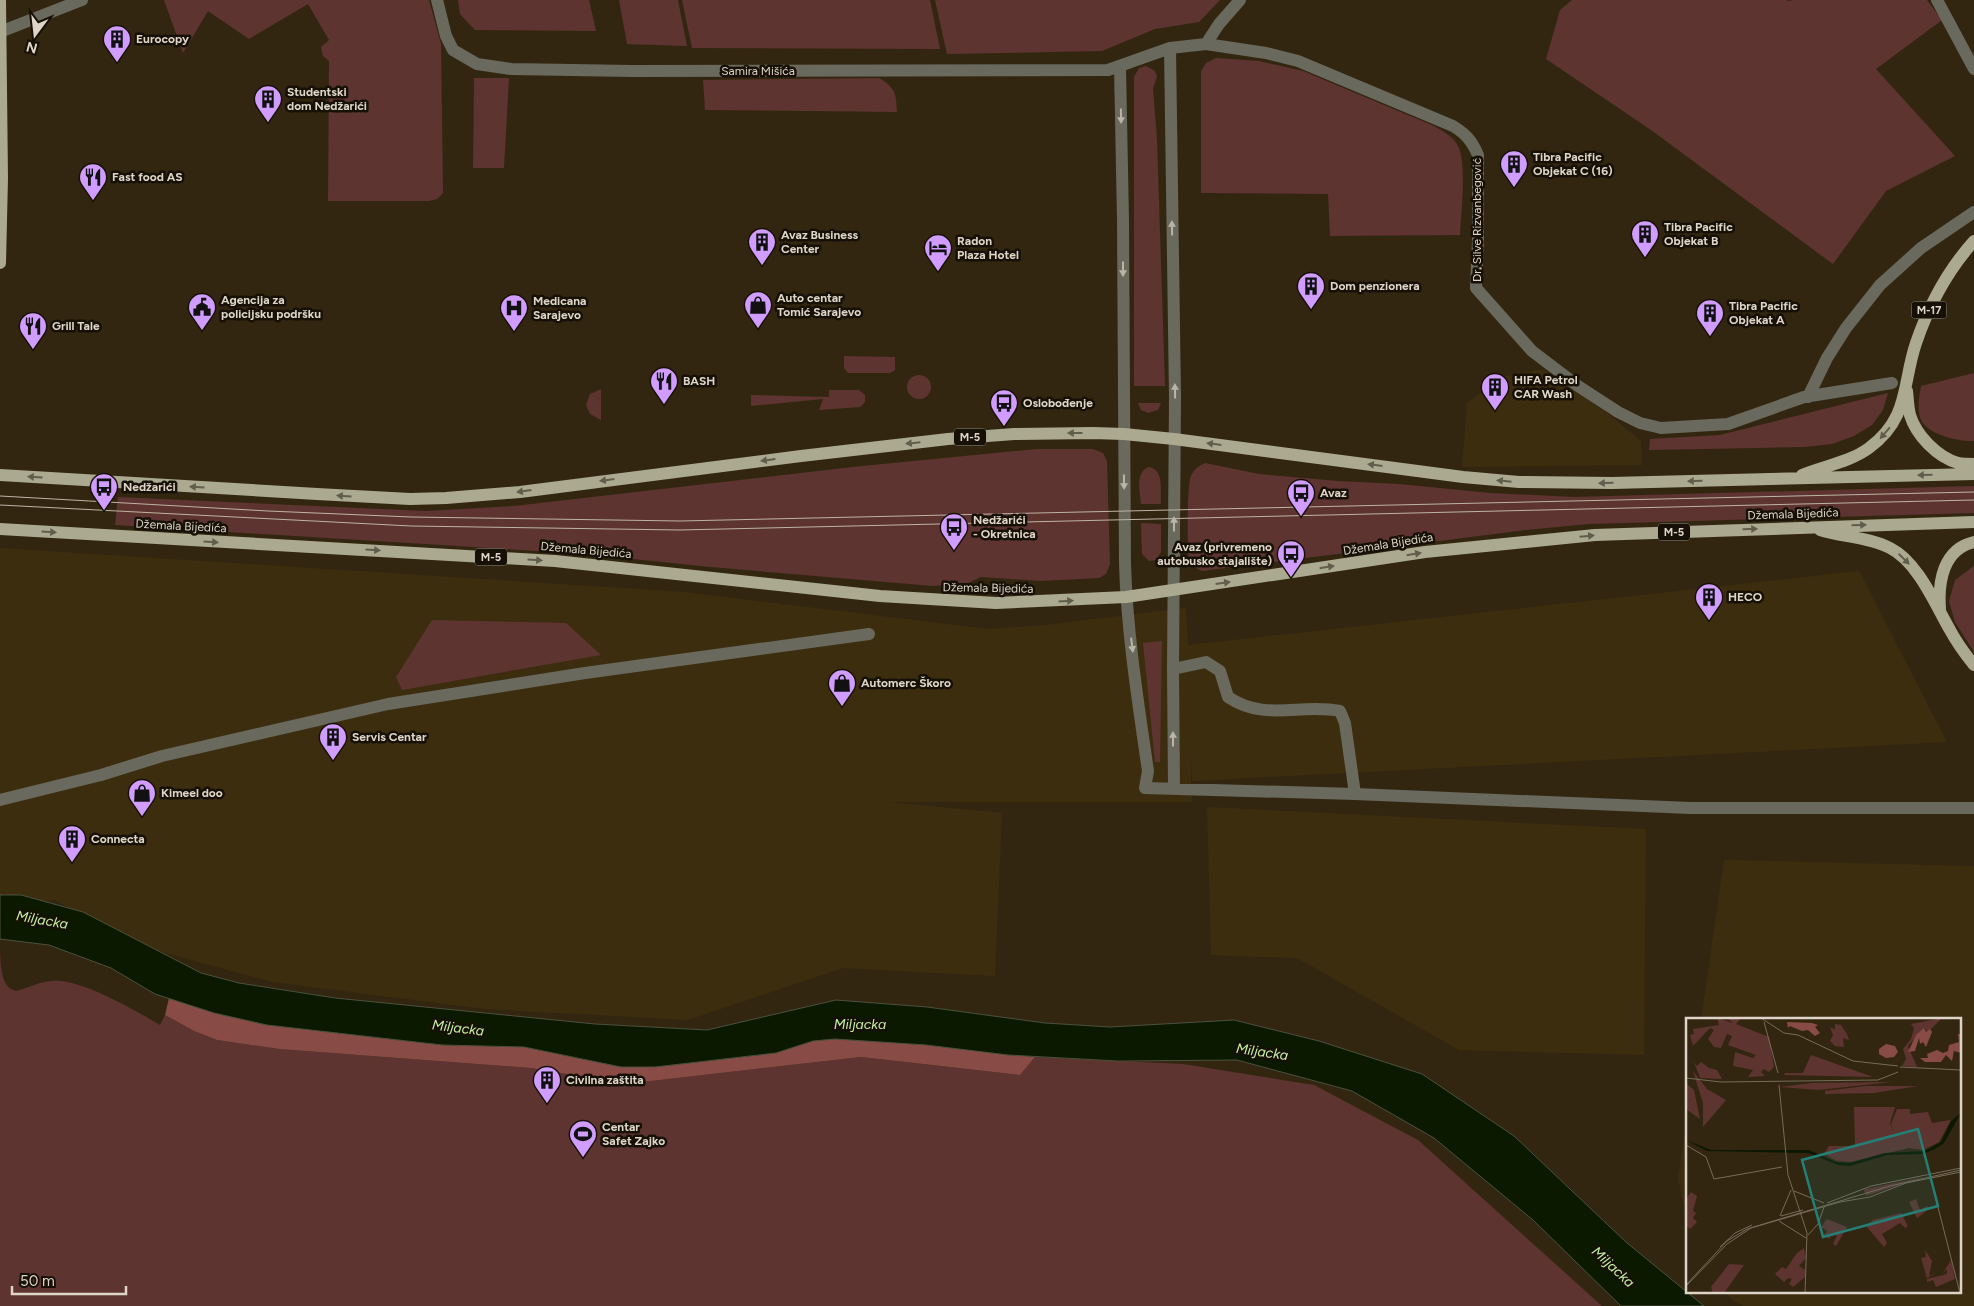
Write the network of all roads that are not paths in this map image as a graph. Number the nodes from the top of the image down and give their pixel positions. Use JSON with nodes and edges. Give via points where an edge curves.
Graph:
{"nodes":[{"id":1,"x":0,"y":0,"type":"edge"},
{"id":2,"x":82,"y":0,"type":"edge"},
{"id":3,"x":437,"y":0,"type":"edge"},
{"id":4,"x":1240,"y":0,"type":"edge"},
{"id":5,"x":1937,"y":0,"type":"edge"},
{"id":6,"x":0,"y":32,"type":"edge"},
{"id":7,"x":1206,"y":44,"type":"junction"},
{"id":8,"x":1170,"y":48,"type":"junction"},
{"id":9,"x":1120,"y":67,"type":"junction"},
{"id":10,"x":1974,"y":69,"type":"edge"},
{"id":11,"x":1974,"y":212,"type":"edge"},
{"id":12,"x":1974,"y":241,"type":"edge"},
{"id":13,"x":0,"y":263,"type":"edge"},
{"id":14,"x":1892,"y":383,"type":"dead end"},
{"id":15,"x":1906,"y":390,"type":"junction"},
{"id":16,"x":1808,"y":397,"type":"junction"},
{"id":17,"x":1124,"y":434,"type":"junction"},
{"id":18,"x":1174,"y":439,"type":"junction"},
{"id":19,"x":1974,"y":464,"type":"edge"},
{"id":20,"x":1974,"y":474,"type":"edge"},
{"id":21,"x":0,"y":475,"type":"edge"},
{"id":22,"x":1795,"y":478,"type":"junction"},
{"id":23,"x":1974,"y":522,"type":"edge"},
{"id":24,"x":1810,"y":526,"type":"junction"},
{"id":25,"x":0,"y":529,"type":"edge"},
{"id":26,"x":1974,"y":542,"type":"edge"},
{"id":27,"x":1175,"y":590,"type":"junction"},
{"id":28,"x":1126,"y":597,"type":"junction"},
{"id":29,"x":1940,"y":608,"type":"junction"},
{"id":30,"x":869,"y":634,"type":"dead end"},
{"id":31,"x":1974,"y":665,"type":"edge"},
{"id":32,"x":1173,"y":668,"type":"junction"},
{"id":33,"x":1174,"y":788,"type":"junction"},
{"id":34,"x":1355,"y":794,"type":"junction"},
{"id":35,"x":0,"y":800,"type":"edge"},
{"id":36,"x":1974,"y":808,"type":"edge"}],
"edges":[{"from":1,"to":6,"type":"main road"},
{"from":2,"to":6,"type":"street"},
{"from":3,"to":9,"type":"street","name":"Samira Mišića","via":[[453,50],[477,64],[511,69],[1108,70]]},
{"from":4,"to":7,"type":"street"},
{"from":5,"to":10,"type":"street"},
{"from":6,"to":13,"type":"main road"},
{"from":7,"to":8,"type":"street","name":"Dr. Silve Rizvanbegović"},
{"from":7,"to":16,"type":"street","name":"Dr. Silve Rizvanbegović","via":[[1298,61],[1466,134],[1478,155],[1476,288],[1532,351],[1618,412],[1640,423],[1661,428],[1728,424]]},
{"from":8,"to":9,"type":"street","name":"Dr. Silve Rizvanbegović"},
{"from":18,"to":8,"type":"street","one_way":true},
{"from":9,"to":17,"type":"street","one_way":true},
{"from":11,"to":16,"type":"street","via":[[1921,248],[1880,286],[1846,328]]},
{"from":12,"to":15,"type":"main road","number":"M-17","via":[[1934,298],[1915,346]]},
{"from":14,"to":16,"type":"street","name":"Dr. Silve Rizvanbegović"},
{"from":15,"to":19,"type":"main road","number":"M-17","via":[[1910,414],[1924,439],[1940,454],[1958,463]]},
{"from":15,"to":22,"type":"main road","one_way":true,"via":[[1889,429],[1868,449],[1855,457]]},
{"from":17,"to":18,"type":"main road","number":"M-5"},
{"from":17,"to":21,"type":"main road","number":"M-5","one_way":true,"via":[[1014,434],[948,439],[520,492],[446,498],[410,499]]},
{"from":17,"to":28,"type":"street","one_way":true},
{"from":22,"to":18,"type":"main road","number":"M-5","one_way":true,"via":[[1519,482]]},
{"from":27,"to":18,"type":"street","one_way":true},
{"from":20,"to":22,"type":"main road","number":"M-5","one_way":true},
{"from":24,"to":23,"type":"main road","name":"Džemala Bijedića","number":"M-5","one_way":true},
{"from":27,"to":24,"type":"main road","name":"Džemala Bijedića","number":"M-5","one_way":true,"via":[[1479,546],[1595,535]]},
{"from":24,"to":29,"type":"main road","one_way":true,"via":[[1892,548],[1916,572]]},
{"from":25,"to":28,"type":"main road","name":"Džemala Bijedića","number":"M-5","one_way":true,"via":[[555,561],[928,601],[1004,603]]},
{"from":26,"to":29,"type":"main road","via":[[1958,549],[1944,568],[1939,591]]},
{"from":27,"to":28,"type":"main road","name":"Džemala Bijedića","number":"M-5"},
{"from":27,"to":32,"type":"street"},
{"from":28,"to":33,"type":"street","one_way":true,"via":[[1148,771],[1145,788]]},
{"from":29,"to":31,"type":"main road","via":[[1950,630]]},
{"from":30,"to":35,"type":"street","via":[[388,704],[162,756]]},
{"from":33,"to":32,"type":"street","one_way":true},
{"from":32,"to":34,"type":"street","via":[[1206,662],[1220,671],[1228,697],[1246,708],[1340,711],[1345,723]]},
{"from":33,"to":34,"type":"street"},
{"from":34,"to":36,"type":"street","via":[[1690,808]]}]}
